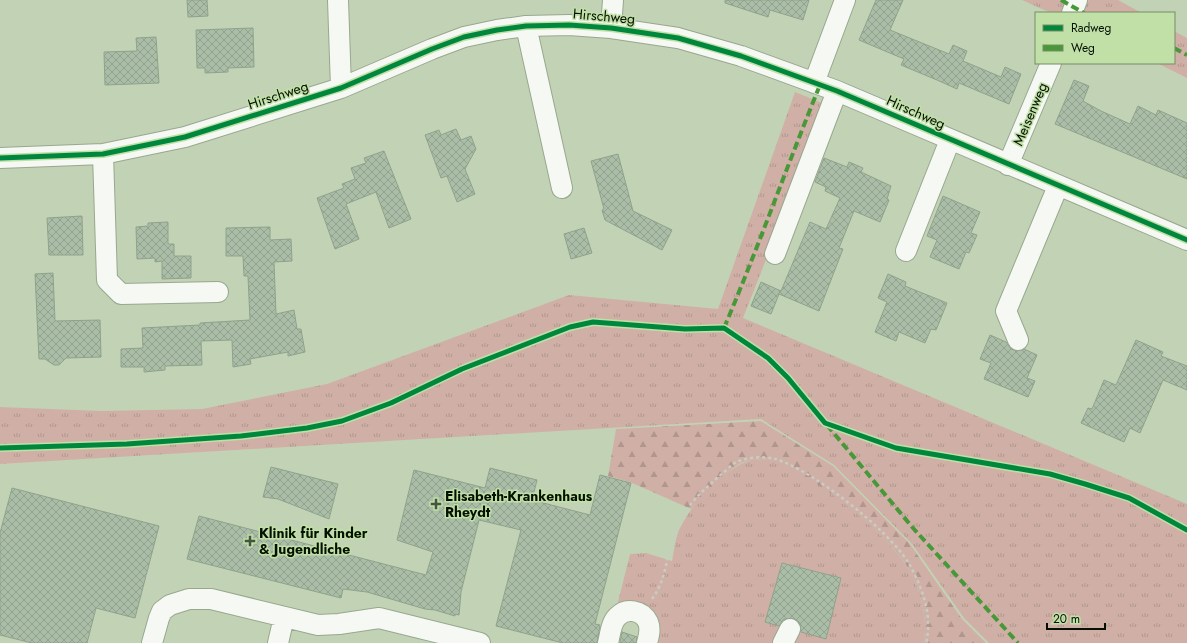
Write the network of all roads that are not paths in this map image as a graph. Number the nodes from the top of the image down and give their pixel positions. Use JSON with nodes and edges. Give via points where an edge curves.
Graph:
{"nodes":[{"id":1,"x":338,"y":0,"type":"edge"},
{"id":2,"x":613,"y":0,"type":"edge"},
{"id":3,"x":846,"y":0,"type":"edge"},
{"id":4,"x":1077,"y":0,"type":"edge"},
{"id":5,"x":1072,"y":12,"type":"edge"},
{"id":6,"x":526,"y":26,"type":"junction"},
{"id":7,"x":611,"y":28,"type":"junction"},
{"id":8,"x":1051,"y":64,"type":"edge"},
{"id":9,"x":814,"y":83,"type":"junction"},
{"id":10,"x":341,"y":88,"type":"junction"},
{"id":11,"x":836,"y":91,"type":"junction"},
{"id":12,"x":950,"y":140,"type":"junction"},
{"id":13,"x":103,"y":154,"type":"junction"},
{"id":14,"x":0,"y":158,"type":"edge"},
{"id":15,"x":1008,"y":165,"type":"junction"},
{"id":16,"x":1058,"y":186,"type":"junction"},
{"id":17,"x":562,"y":188,"type":"dead end"},
{"id":18,"x":1187,"y":240,"type":"edge"},
{"id":19,"x":906,"y":251,"type":"dead end"},
{"id":20,"x":775,"y":254,"type":"dead end"},
{"id":21,"x":218,"y":292,"type":"dead end"},
{"id":22,"x":1018,"y":340,"type":"dead end"},
{"id":23,"x":284,"y":617,"type":"junction"},
{"id":24,"x":427,"y":629,"type":"junction"},
{"id":25,"x":152,"y":643,"type":"edge"},
{"id":26,"x":278,"y":643,"type":"edge"},
{"id":27,"x":441,"y":643,"type":"edge"},
{"id":28,"x":480,"y":643,"type":"edge"},
{"id":29,"x":608,"y":643,"type":"edge"},
{"id":30,"x":647,"y":643,"type":"edge"}],
"edges":[{"from":1,"to":10,"type":"street"},
{"from":2,"to":7,"type":"street"},
{"from":3,"to":9,"type":"street"},
{"from":4,"to":5,"type":"street"},
{"from":6,"to":7,"type":"street","name":"Hirschweg","via":[[569,25]]},
{"from":6,"to":10,"type":"street","name":"Hirschweg","via":[[464,37]]},
{"from":6,"to":17,"type":"street"},
{"from":7,"to":9,"type":"street","name":"Hirschweg","via":[[678,38],[741,56]]},
{"from":8,"to":15,"type":"street","name":"Meisenweg"},
{"from":9,"to":11,"type":"street","name":"Hirschweg"},
{"from":10,"to":13,"type":"street","name":"Hirschweg","via":[[185,137]]},
{"from":11,"to":12,"type":"street","name":"Hirschweg"},
{"from":11,"to":20,"type":"street"},
{"from":12,"to":15,"type":"street","name":"Hirschweg"},
{"from":12,"to":19,"type":"street"},
{"from":13,"to":14,"type":"street","name":"Hirschweg"},
{"from":13,"to":21,"type":"street","via":[[107,280],[121,294]]},
{"from":15,"to":16,"type":"street","name":"Hirschweg"},
{"from":16,"to":18,"type":"street","name":"Hirschweg"},
{"from":16,"to":22,"type":"street","via":[[1006,312]]},
{"from":23,"to":24,"type":"street","via":[[318,625],[379,618]]},
{"from":23,"to":25,"type":"street","via":[[211,599],[189,599],[170,605],[162,611]]},
{"from":23,"to":26,"type":"street"},
{"from":24,"to":27,"type":"street"},
{"from":24,"to":28,"type":"street"},
{"from":29,"to":30,"type":"street","via":[[615,618],[630,610],[641,614],[648,622],[650,630]]}]}
